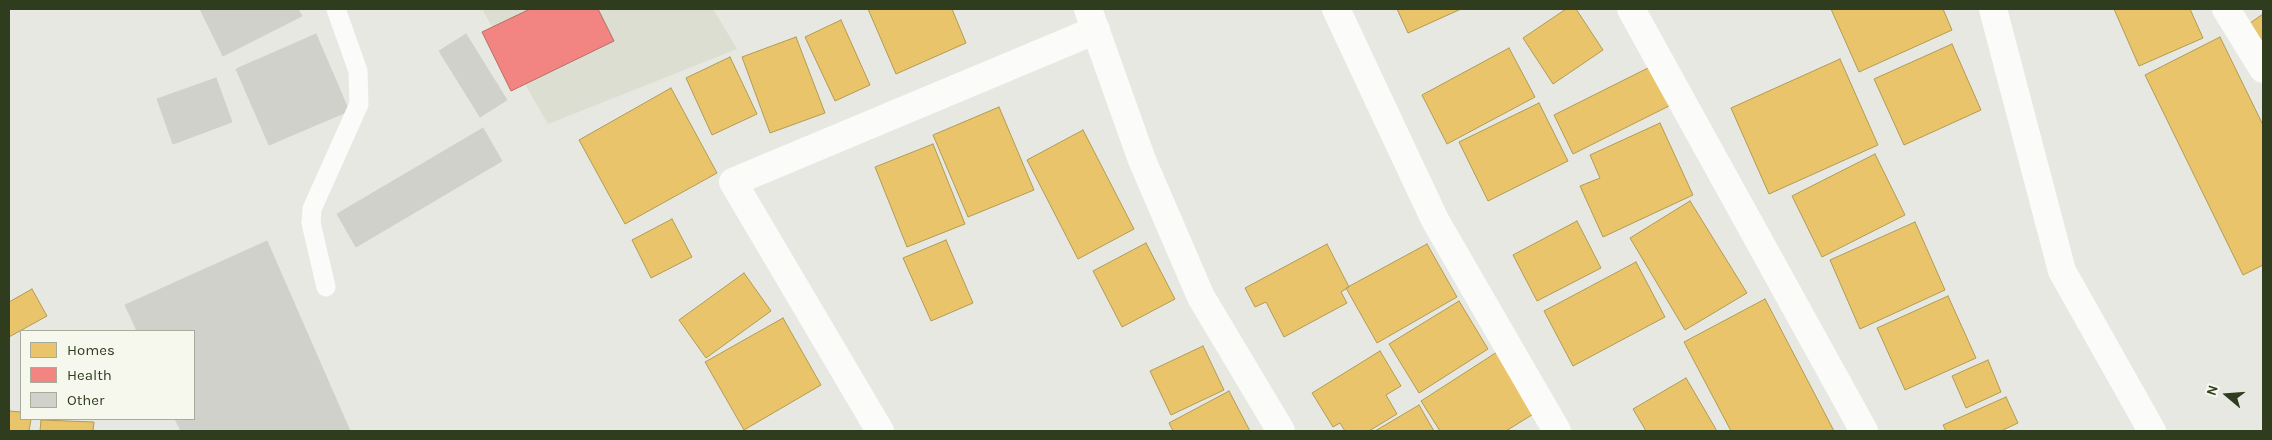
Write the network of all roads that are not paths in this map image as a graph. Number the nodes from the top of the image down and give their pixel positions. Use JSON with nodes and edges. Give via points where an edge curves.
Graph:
{"nodes":[{"id":1,"x":336,"y":9,"type":"edge"},
{"id":2,"x":1336,"y":9,"type":"edge"},
{"id":3,"x":1631,"y":9,"type":"edge"},
{"id":4,"x":1993,"y":9,"type":"edge"},
{"id":5,"x":2226,"y":9,"type":"edge"},
{"id":6,"x":1092,"y":20,"type":"edge"},
{"id":7,"x":2263,"y":69,"type":"edge"},
{"id":8,"x":326,"y":287,"type":"dead end"},
{"id":9,"x":880,"y":431,"type":"edge"},
{"id":10,"x":1281,"y":431,"type":"edge"},
{"id":11,"x":1558,"y":431,"type":"edge"},
{"id":12,"x":1864,"y":431,"type":"edge"},
{"id":13,"x":2152,"y":431,"type":"edge"}],
"edges":[{"from":1,"to":8,"type":"lane","via":[[358,72],[358,104],[312,209],[311,223]]},
{"from":2,"to":11,"type":"street","via":[[1435,220]]},
{"from":3,"to":12,"type":"street"},
{"from":4,"to":13,"type":"street","via":[[2062,271]]},
{"from":5,"to":7,"type":"street"},
{"from":6,"to":9,"type":"street","via":[[734,182]]},
{"from":6,"to":10,"type":"street","via":[[1142,160],[1201,297]]}]}
